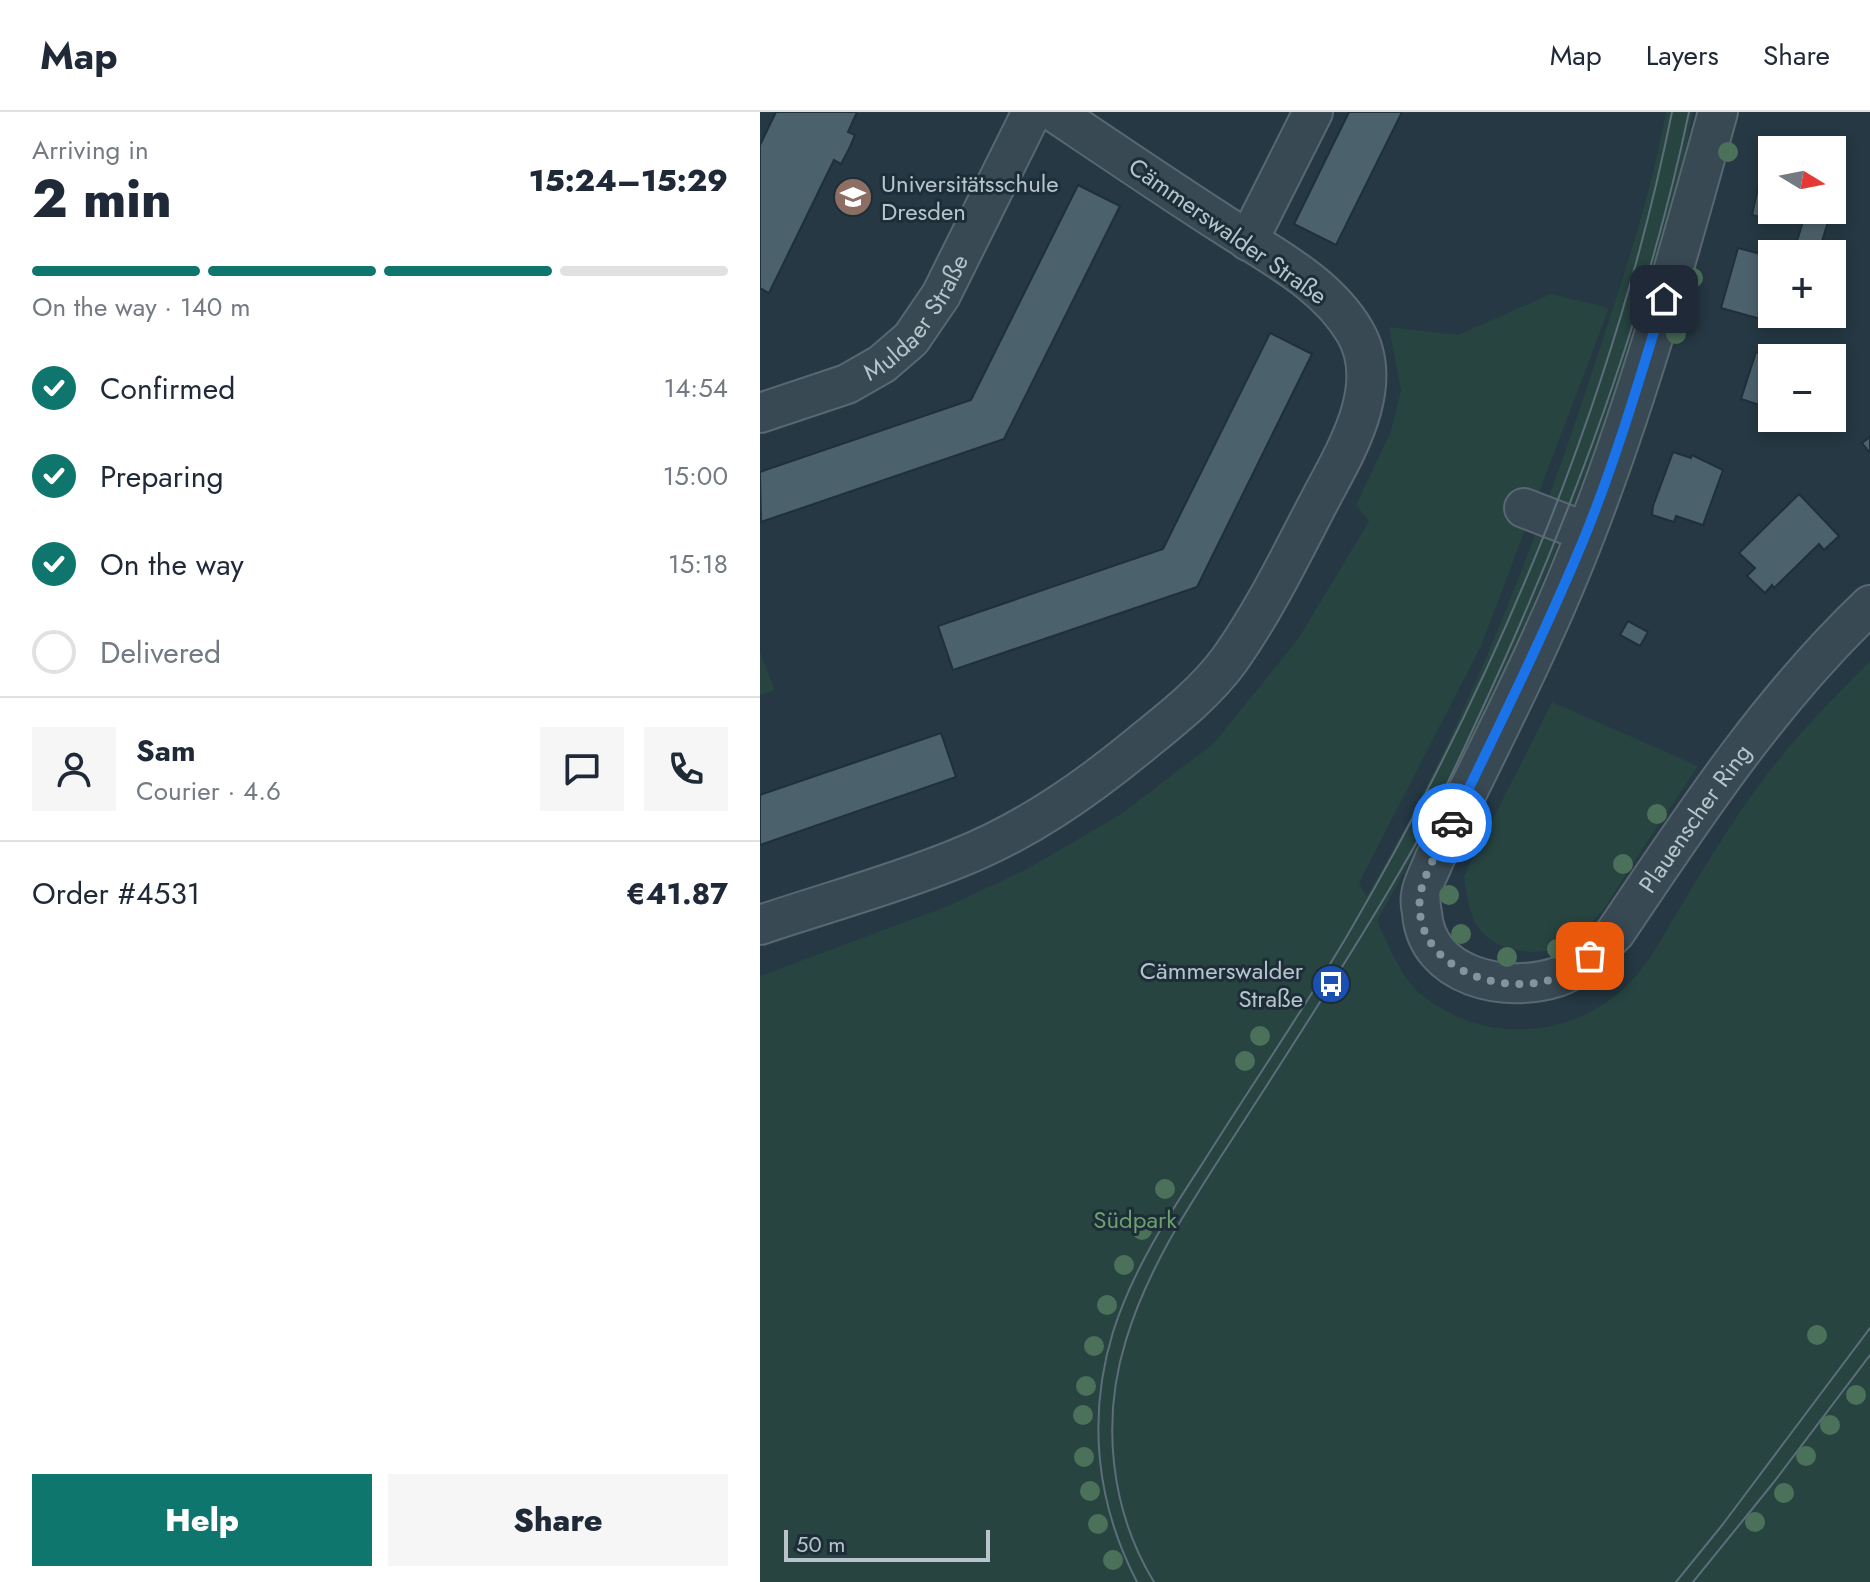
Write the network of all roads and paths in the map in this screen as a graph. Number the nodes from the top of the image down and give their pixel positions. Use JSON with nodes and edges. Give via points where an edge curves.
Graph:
{"nodes":[{"id":1,"x":1032,"y":112,"type":"edge"},
{"id":2,"x":1054,"y":112,"type":"edge"},
{"id":3,"x":1313,"y":112,"type":"edge"},
{"id":4,"x":1718,"y":112,"type":"edge"},
{"id":5,"x":1248,"y":241,"type":"junction"},
{"id":6,"x":760,"y":413,"type":"edge"},
{"id":7,"x":1524,"y":508,"type":"dead end"},
{"id":8,"x":1586,"y":532,"type":"junction"},
{"id":9,"x":1870,"y":605,"type":"edge"},
{"id":10,"x":760,"y":925,"type":"edge"}],
"edges":[{"from":1,"to":6,"type":"street","name":"Muldaer Straße","via":[[941,295],[911,339],[847,384]]},
{"from":2,"to":5,"type":"street","name":"Cämmerswalder Straße"},
{"from":3,"to":5,"type":"street"},
{"from":4,"to":8,"type":"street","via":[[1647,356]]},
{"from":5,"to":10,"type":"street","name":"Cämmerswalder Straße","via":[[1334,303],[1363,351],[1365,393],[1336,471],[1228,662],[1173,717],[1091,785],[1034,821],[957,859]]},
{"from":7,"to":8,"type":"street"},
{"from":8,"to":9,"type":"street","name":"Plauenscher Ring","via":[[1420,895],[1423,927],[1437,952],[1458,970],[1493,982],[1560,976],[1615,933],[1749,739]]}]}
